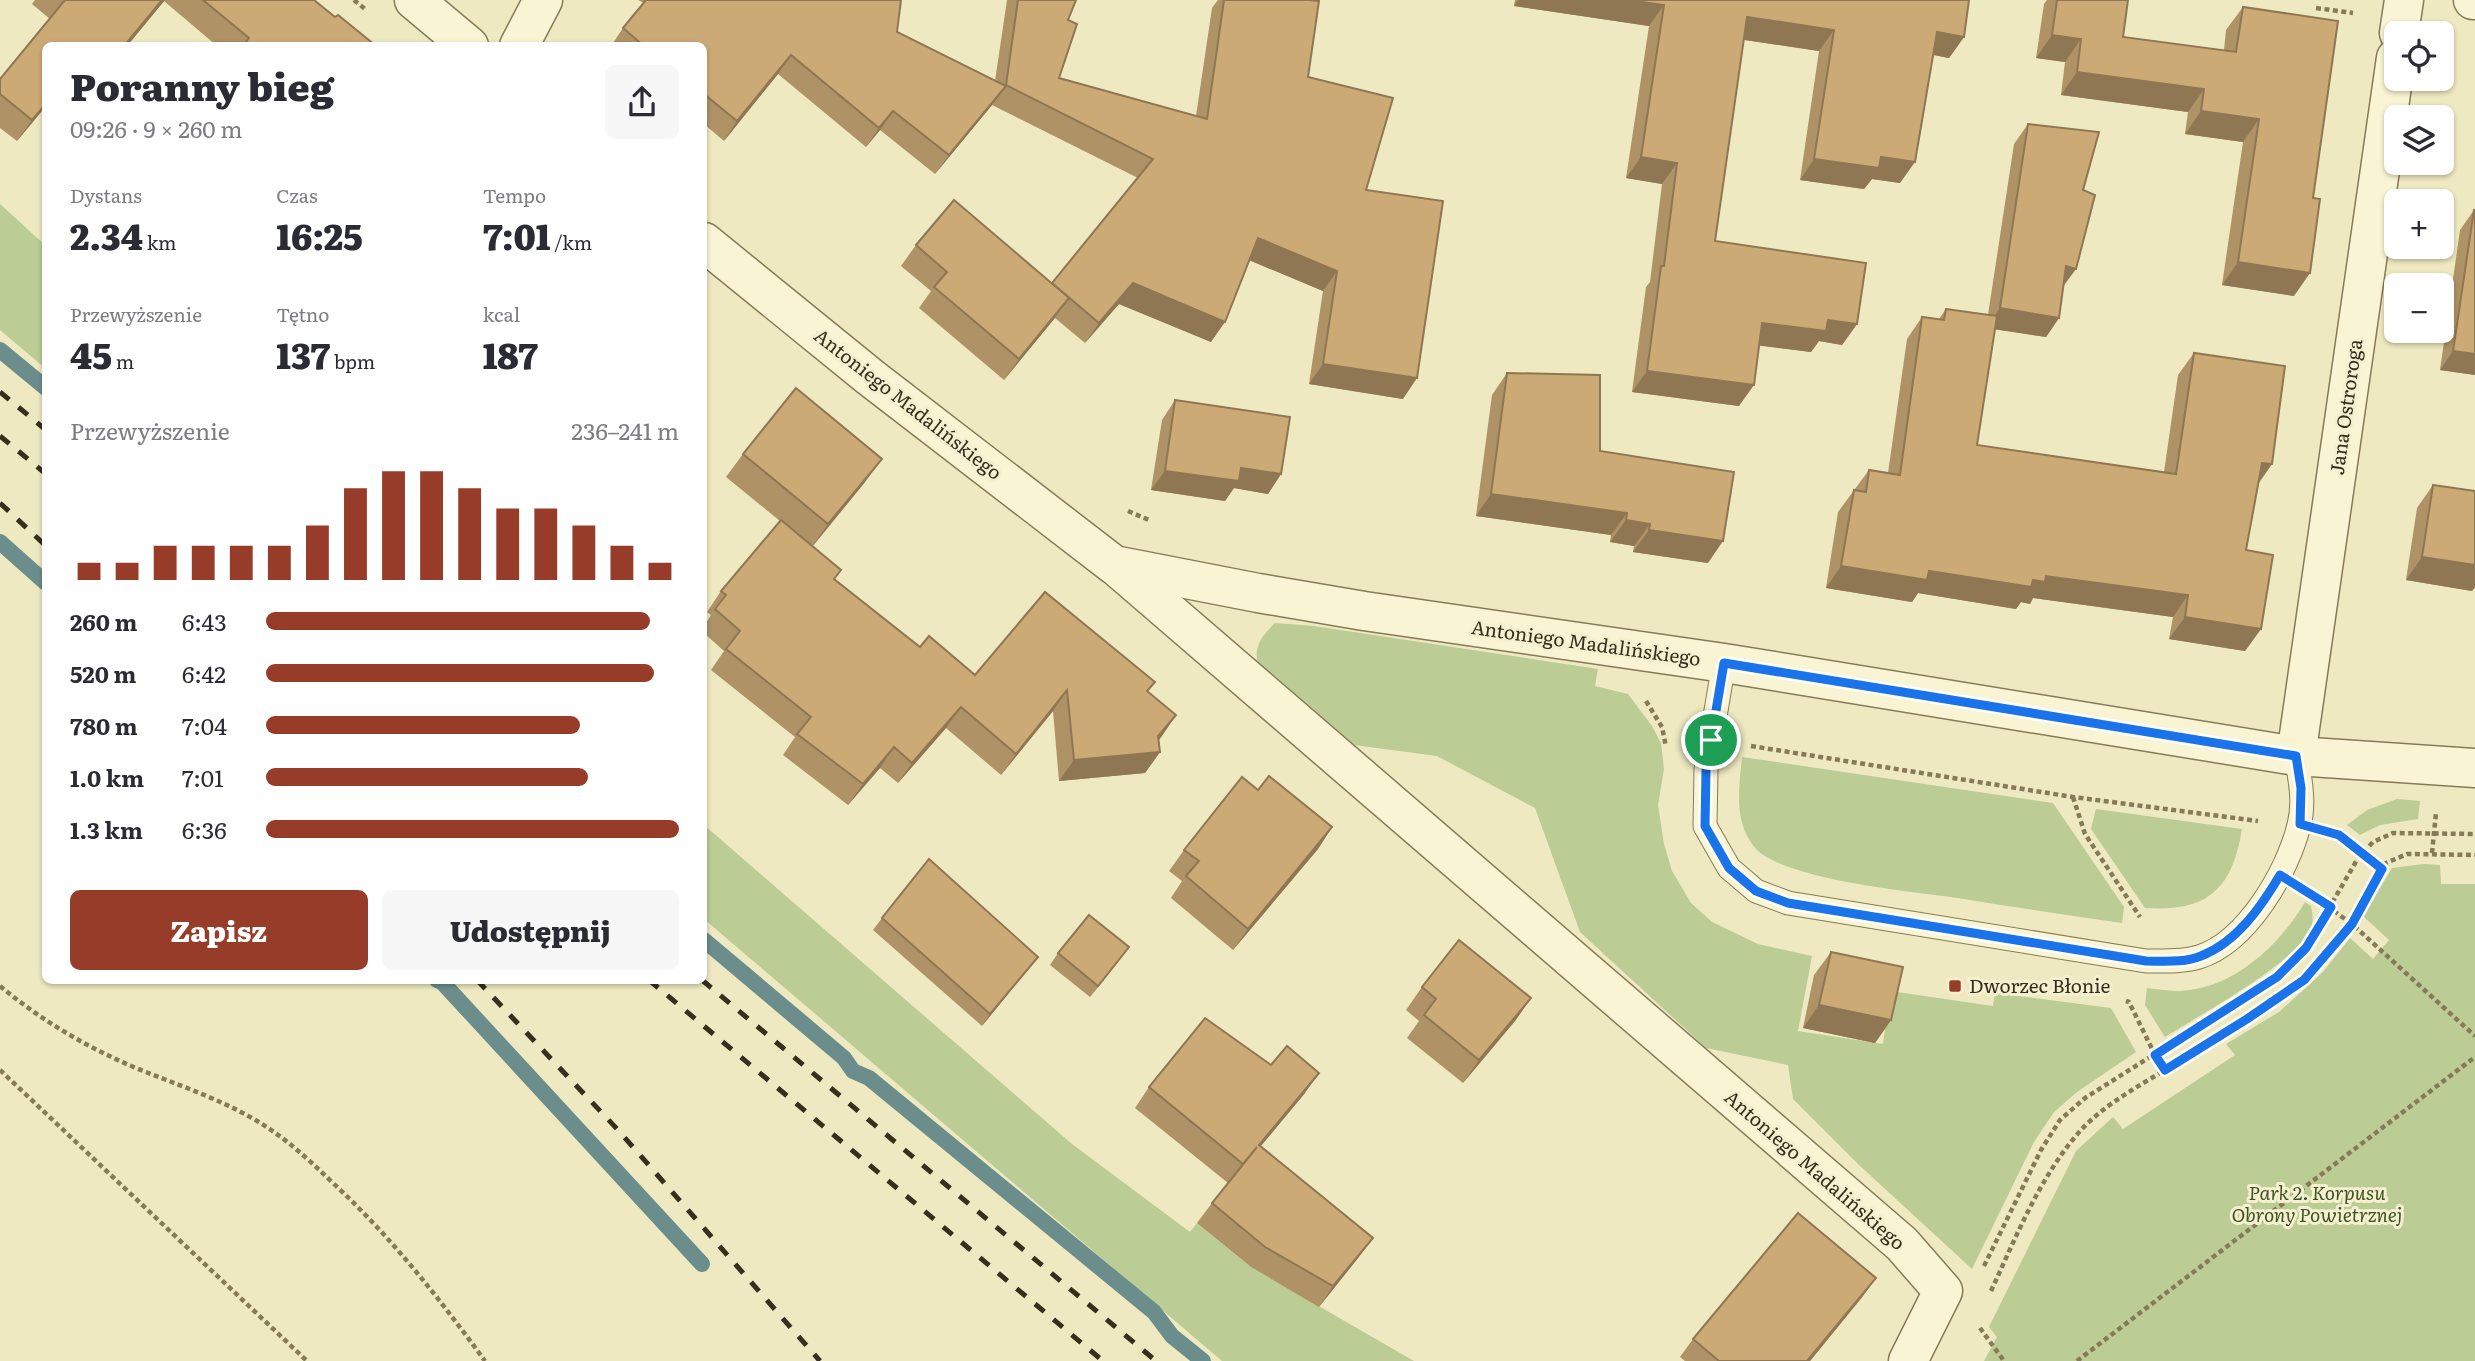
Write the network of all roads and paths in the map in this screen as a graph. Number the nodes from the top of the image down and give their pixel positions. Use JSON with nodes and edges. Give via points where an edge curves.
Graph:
{"nodes":[{"id":1,"x":414,"y":0,"type":"edge"},
{"id":2,"x":543,"y":0,"type":"edge"},
{"id":3,"x":2404,"y":0,"type":"edge"},
{"id":4,"x":2316,"y":8,"type":"dead end"},
{"id":5,"x":2360,"y":13,"type":"dead end"},
{"id":6,"x":2401,"y":21,"type":"edge"},
{"id":7,"x":465,"y":42,"type":"edge"},
{"id":8,"x":521,"y":42,"type":"edge"},
{"id":9,"x":2391,"y":91,"type":"edge"},
{"id":10,"x":707,"y":244,"type":"edge"},
{"id":11,"x":1126,"y":510,"type":"dead end"},
{"id":12,"x":1150,"y":520,"type":"dead end"},
{"id":13,"x":1114,"y":565,"type":"junction"},
{"id":14,"x":1724,"y":663,"type":"junction"},
{"id":15,"x":1663,"y":733,"type":"dead end"},
{"id":16,"x":1711,"y":740,"type":"junction"},
{"id":17,"x":2296,"y":756,"type":"junction"},
{"id":18,"x":2475,"y":768,"type":"edge"},
{"id":19,"x":2073,"y":797,"type":"junction"},
{"id":20,"x":2248,"y":820,"type":"junction"},
{"id":21,"x":2300,"y":824,"type":"junction"},
{"id":22,"x":2250,"y":830,"type":"dead end"},
{"id":23,"x":2475,"y":834,"type":"edge"},
{"id":24,"x":2364,"y":853,"type":"junction"},
{"id":25,"x":2475,"y":855,"type":"edge"},
{"id":26,"x":2382,"y":869,"type":"junction"},
{"id":27,"x":2280,"y":875,"type":"junction"},
{"id":28,"x":2331,"y":907,"type":"junction"},
{"id":29,"x":2151,"y":917,"type":"dead end"},
{"id":30,"x":2352,"y":924,"type":"junction"},
{"id":31,"x":0,"y":986,"type":"edge"},
{"id":32,"x":2475,"y":1036,"type":"edge"},
{"id":33,"x":2155,"y":1055,"type":"junction"},
{"id":34,"x":2475,"y":1057,"type":"edge"},
{"id":35,"x":0,"y":1070,"type":"edge"},
{"id":36,"x":2165,"y":1070,"type":"junction"},
{"id":37,"x":1982,"y":1271,"type":"dead end"},
{"id":38,"x":1988,"y":1298,"type":"dead end"},
{"id":39,"x":307,"y":1361,"type":"edge"},
{"id":40,"x":485,"y":1361,"type":"edge"},
{"id":41,"x":1908,"y":1361,"type":"edge"},
{"id":42,"x":2077,"y":1361,"type":"edge"}],
"edges":[{"from":1,"to":7,"type":"street"},
{"from":2,"to":8,"type":"street"},
{"from":3,"to":6,"type":"street"},
{"from":4,"to":5,"type":"path"},
{"from":9,"to":17,"type":"street","name":"Jana Ostroroga"},
{"from":10,"to":13,"type":"street","name":"Antoniego Madalińskiego"},
{"from":11,"to":12,"type":"path"},
{"from":13,"to":14,"type":"street","name":"Antoniego Madalińskiego","via":[[1364,611]]},
{"from":13,"to":41,"type":"street","name":"Antoniego Madalińskiego","via":[[1902,1244],[1943,1292]]},
{"from":14,"to":16,"type":"lane"},
{"from":14,"to":17,"type":"street","name":"Antoniego Madalińskiego"},
{"from":15,"to":16,"type":"path"},
{"from":16,"to":19,"type":"path"},
{"from":16,"to":27,"type":"lane","via":[[1705,826],[1729,868],[1756,891],[1788,903],[2137,959],[2175,961],[2199,957],[2241,929],[2262,906]]},
{"from":17,"to":18,"type":"street","name":"Antoniego Madalińskiego"},
{"from":17,"to":21,"type":"lane"},
{"from":19,"to":20,"type":"path"},
{"from":19,"to":29,"type":"path","via":[[2085,834],[2139,917]]},
{"from":20,"to":21,"type":"path"},
{"from":20,"to":22,"type":"path"},
{"from":21,"to":24,"type":"path","via":[[2339,835]]},
{"from":21,"to":27,"type":"lane"},
{"from":23,"to":24,"type":"path","via":[[2393,833],[2373,842]]},
{"from":24,"to":26,"type":"path"},
{"from":24,"to":28,"type":"path"},
{"from":25,"to":26,"type":"path","via":[[2407,853]]},
{"from":26,"to":30,"type":"path"},
{"from":27,"to":28,"type":"path"},
{"from":28,"to":30,"type":"path"},
{"from":28,"to":33,"type":"path","via":[[2306,948],[2277,977]]},
{"from":30,"to":32,"type":"path"},
{"from":30,"to":36,"type":"path","via":[[2304,980]]},
{"from":31,"to":40,"type":"path","via":[[69,1035],[199,1092],[290,1142],[373,1221]]},
{"from":33,"to":36,"type":"path"},
{"from":33,"to":37,"type":"path","via":[[2085,1098],[2060,1121]]},
{"from":34,"to":42,"type":"path"},
{"from":35,"to":39,"type":"path"},
{"from":36,"to":38,"type":"path","via":[[2082,1129],[2041,1185]]}]}
